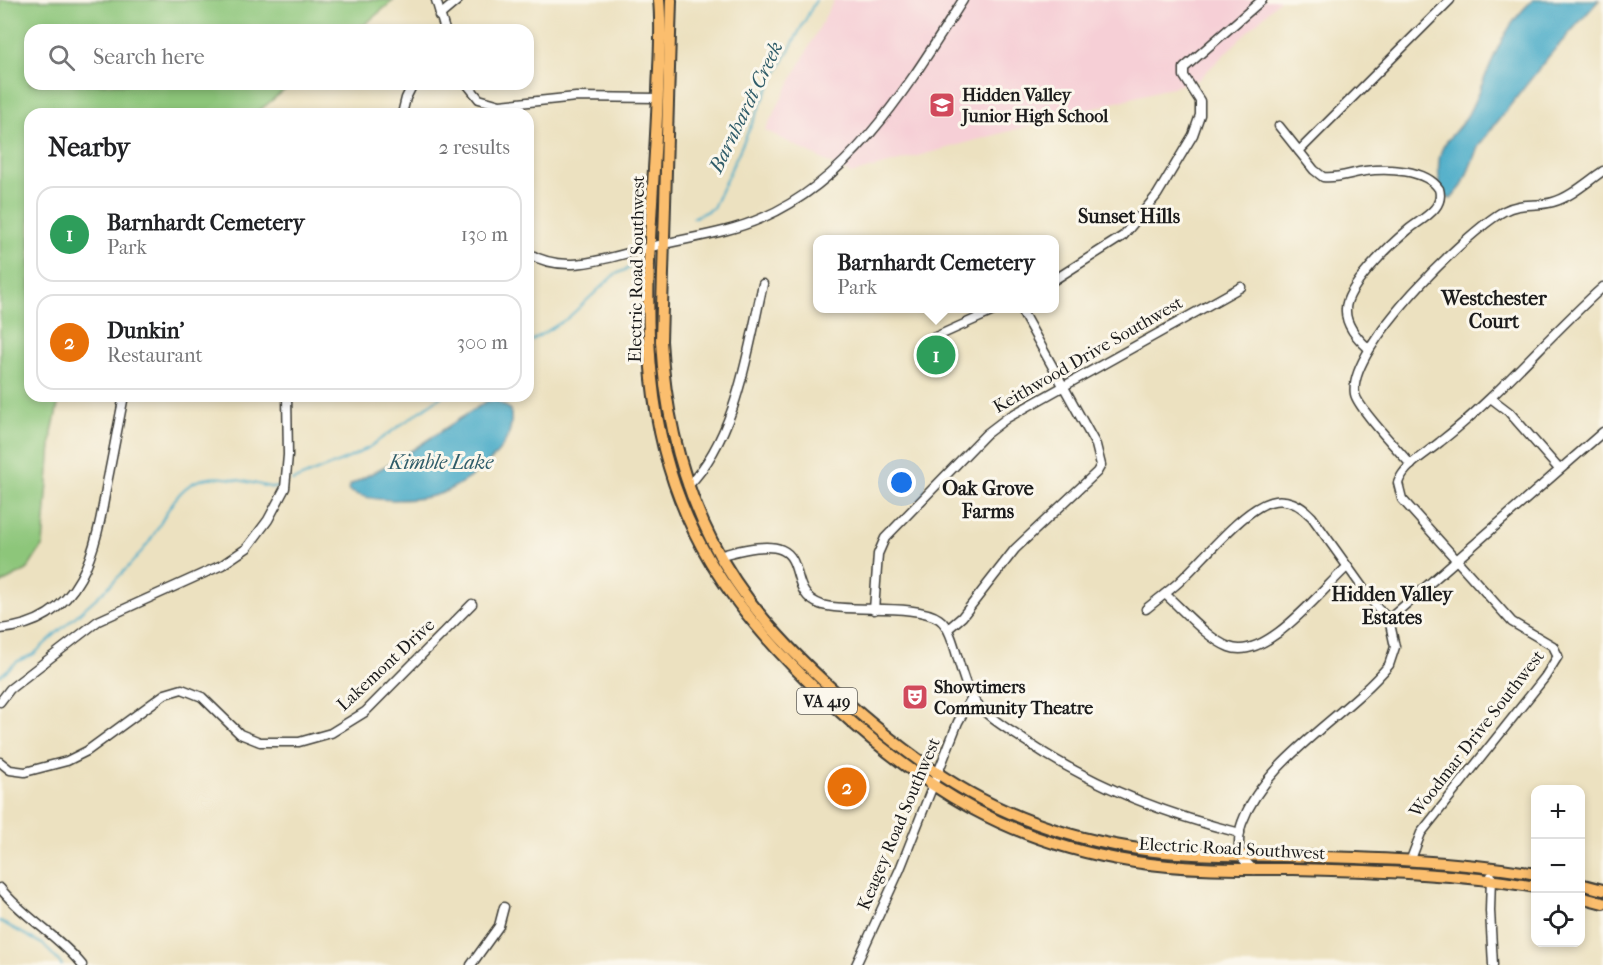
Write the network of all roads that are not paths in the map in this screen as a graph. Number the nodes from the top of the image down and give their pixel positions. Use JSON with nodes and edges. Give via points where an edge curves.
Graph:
{"nodes":[{"id":1,"x":436,"y":0,"type":"edge"},
{"id":2,"x":458,"y":0,"type":"edge"},
{"id":3,"x":659,"y":0,"type":"edge"},
{"id":4,"x":671,"y":0,"type":"edge"},
{"id":5,"x":963,"y":0,"type":"edge"},
{"id":6,"x":1262,"y":0,"type":"edge"},
{"id":7,"x":1450,"y":0,"type":"edge"},
{"id":8,"x":440,"y":16,"type":"junction"},
{"id":9,"x":443,"y":24,"type":"edge"},
{"id":10,"x":410,"y":90,"type":"edge"},
{"id":11,"x":472,"y":90,"type":"edge"},
{"id":12,"x":658,"y":98,"type":"junction"},
{"id":13,"x":403,"y":108,"type":"edge"},
{"id":14,"x":1280,"y":126,"type":"dead end"},
{"id":15,"x":1299,"y":151,"type":"junction"},
{"id":16,"x":1603,"y":171,"type":"edge"},
{"id":17,"x":665,"y":245,"type":"junction"},
{"id":18,"x":651,"y":247,"type":"junction"},
{"id":19,"x":534,"y":255,"type":"edge"},
{"id":20,"x":1059,"y":277,"type":"edge"},
{"id":21,"x":763,"y":284,"type":"dead end"},
{"id":22,"x":1242,"y":287,"type":"dead end"},
{"id":23,"x":1603,"y":287,"type":"edge"},
{"id":24,"x":991,"y":313,"type":"edge"},
{"id":25,"x":1022,"y":313,"type":"edge"},
{"id":26,"x":1368,"y":348,"type":"junction"},
{"id":27,"x":921,"y":362,"type":"dead end"},
{"id":28,"x":1064,"y":386,"type":"junction"},
{"id":29,"x":1492,"y":399,"type":"junction"},
{"id":30,"x":123,"y":402,"type":"edge"},
{"id":31,"x":287,"y":402,"type":"edge"},
{"id":32,"x":1603,"y":432,"type":"edge"},
{"id":33,"x":1411,"y":465,"type":"junction"},
{"id":34,"x":1559,"y":469,"type":"junction"},
{"id":35,"x":688,"y":486,"type":"junction"},
{"id":36,"x":719,"y":556,"type":"junction"},
{"id":37,"x":1456,"y":559,"type":"junction"},
{"id":38,"x":1347,"y":567,"type":"junction"},
{"id":39,"x":1165,"y":594,"type":"junction"},
{"id":40,"x":471,"y":604,"type":"dead end"},
{"id":41,"x":1146,"y":609,"type":"dead end"},
{"id":42,"x":874,"y":610,"type":"junction"},
{"id":43,"x":1389,"y":619,"type":"junction"},
{"id":44,"x":0,"y":629,"type":"edge"},
{"id":45,"x":948,"y":629,"type":"junction"},
{"id":46,"x":972,"y":697,"type":"junction"},
{"id":47,"x":0,"y":702,"type":"edge"},
{"id":48,"x":0,"y":762,"type":"edge"},
{"id":49,"x":938,"y":775,"type":"junction"},
{"id":50,"x":934,"y":788,"type":"junction"},
{"id":51,"x":1239,"y":833,"type":"junction"},
{"id":52,"x":1239,"y":855,"type":"junction"},
{"id":53,"x":1411,"y":859,"type":"junction"},
{"id":54,"x":1492,"y":867,"type":"junction"},
{"id":55,"x":1255,"y":870,"type":"junction"},
{"id":56,"x":1531,"y":873,"type":"edge"},
{"id":57,"x":1490,"y":880,"type":"junction"},
{"id":58,"x":1585,"y":885,"type":"edge"},
{"id":59,"x":1531,"y":886,"type":"edge"},
{"id":60,"x":0,"y":888,"type":"edge"},
{"id":61,"x":1603,"y":890,"type":"edge"},
{"id":62,"x":1585,"y":898,"type":"edge"},
{"id":63,"x":1603,"y":903,"type":"edge"},
{"id":64,"x":504,"y":907,"type":"dead end"},
{"id":65,"x":82,"y":965,"type":"edge"},
{"id":66,"x":471,"y":965,"type":"edge"},
{"id":67,"x":856,"y":965,"type":"edge"},
{"id":68,"x":1493,"y":965,"type":"edge"}],
"edges":[{"from":1,"to":8,"type":"street"},
{"from":2,"to":8,"type":"street"},
{"from":3,"to":12,"type":"main road","name":"Electric Road Southwest","number":"VA 419"},
{"from":4,"to":17,"type":"main road","name":"Electric Road Southwest","number":"VA 419"},
{"from":5,"to":17,"type":"street","via":[[878,123],[813,188],[762,218]]},
{"from":6,"to":20,"type":"street","via":[[1184,68],[1184,76],[1200,101],[1200,115],[1193,135],[1146,211],[1112,244]]},
{"from":7,"to":15,"type":"street"},
{"from":8,"to":9,"type":"street"},
{"from":10,"to":13,"type":"street"},
{"from":11,"to":12,"type":"street","via":[[479,99],[500,105],[576,97]]},
{"from":12,"to":18,"type":"main road","name":"Electric Road Southwest","number":"VA 419"},
{"from":14,"to":15,"type":"street"},
{"from":15,"to":26,"type":"street","via":[[1323,177],[1378,170],[1425,178],[1439,189],[1441,198],[1436,207],[1389,248],[1347,300],[1350,326]]},
{"from":16,"to":26,"type":"street","via":[[1558,200],[1516,206],[1499,213],[1427,278]]},
{"from":17,"to":18,"type":"street"},
{"from":17,"to":35,"type":"main road","name":"Electric Road Southwest","number":"VA 419","via":[[661,341],[664,379],[672,432]]},
{"from":18,"to":19,"type":"street","via":[[585,263],[560,263]]},
{"from":18,"to":50,"type":"main road","name":"Electric Road Southwest","number":"VA 419","via":[[649,340],[655,403],[676,489],[701,545],[735,601],[775,650],[862,732]]},
{"from":21,"to":35,"type":"street","via":[[729,420],[708,462]]},
{"from":22,"to":28,"type":"street","name":"Keithwood Drive Southwest"},
{"from":23,"to":29,"type":"street","via":[[1530,355]]},
{"from":24,"to":27,"type":"street","via":[[931,339],[924,346]]},
{"from":25,"to":28,"type":"street"},
{"from":26,"to":33,"type":"street","via":[[1355,377],[1356,399]]},
{"from":28,"to":42,"type":"street","name":"Keithwood Drive Southwest","via":[[986,434],[888,533],[879,554]]},
{"from":28,"to":45,"type":"street","via":[[1096,445],[1100,467],[1015,549],[962,617]]},
{"from":29,"to":33,"type":"street"},
{"from":29,"to":34,"type":"street","via":[[1509,412]]},
{"from":30,"to":44,"type":"street","via":[[96,545],[86,572],[51,611],[29,623]]},
{"from":31,"to":47,"type":"street","via":[[285,488],[247,548],[222,566],[98,621],[10,689]]},
{"from":32,"to":34,"type":"street"},
{"from":33,"to":37,"type":"street","via":[[1400,477],[1399,493]]},
{"from":34,"to":37,"type":"street"},
{"from":35,"to":36,"type":"main road","name":"Electric Road Southwest","number":"VA 419"},
{"from":36,"to":42,"type":"street","via":[[750,546],[775,547],[793,560],[803,589],[814,601]]},
{"from":36,"to":49,"type":"main road","name":"Electric Road Southwest","number":"VA 419","via":[[760,616],[803,662],[894,744]]},
{"from":37,"to":43,"type":"street"},
{"from":37,"to":53,"type":"street","name":"Woodmar Drive Southwest","via":[[1512,622],[1555,648],[1557,660],[1421,833]]},
{"from":38,"to":39,"type":"street","via":[[1281,632],[1245,650],[1218,641]]},
{"from":38,"to":39,"type":"street","via":[[1306,511],[1292,503],[1276,501],[1252,512]]},
{"from":38,"to":43,"type":"street"},
{"from":39,"to":41,"type":"street"},
{"from":40,"to":48,"type":"street","name":"Lakemont Drive","via":[[383,696],[356,719],[331,733],[299,742],[260,742],[240,734],[202,697],[182,689],[165,694],[87,751],[67,761],[25,772],[10,770]]},
{"from":42,"to":45,"type":"street","via":[[932,615]]},
{"from":43,"to":51,"type":"street","via":[[1395,646],[1389,665],[1275,773],[1248,810]]},
{"from":45,"to":46,"type":"street"},
{"from":46,"to":49,"type":"street","name":"Keagey Road Southwest"},
{"from":46,"to":51,"type":"street","via":[[1004,727],[1075,773],[1109,789]]},
{"from":49,"to":50,"type":"street","name":"Keagey Road Southwest"},
{"from":49,"to":52,"type":"main road","name":"Electric Road Southwest","number":"VA 419","via":[[1007,812],[1077,837],[1154,852]]},
{"from":50,"to":55,"type":"main road","name":"Electric Road Southwest","number":"VA 419","via":[[1004,824],[1076,849],[1161,865]]},
{"from":50,"to":67,"type":"street","name":"Keagey Road Southwest"},
{"from":51,"to":52,"type":"street"},
{"from":52,"to":53,"type":"main road","name":"Electric Road Southwest","number":"VA 419"},
{"from":52,"to":55,"type":"street"},
{"from":53,"to":54,"type":"main road","name":"Electric Road Southwest","number":"VA 419"},
{"from":54,"to":56,"type":"main road","name":"Electric Road Southwest","number":"VA 419"},
{"from":54,"to":57,"type":"street"},
{"from":55,"to":57,"type":"main road","name":"Electric Road Southwest","number":"VA 419","via":[[1413,872]]},
{"from":57,"to":59,"type":"main road","name":"Electric Road Southwest","number":"VA 419"},
{"from":57,"to":68,"type":"street"},
{"from":58,"to":61,"type":"main road"},
{"from":60,"to":65,"type":"street","via":[[18,908],[62,942]]},
{"from":62,"to":63,"type":"main road"},
{"from":64,"to":66,"type":"street","via":[[499,926]]}]}
